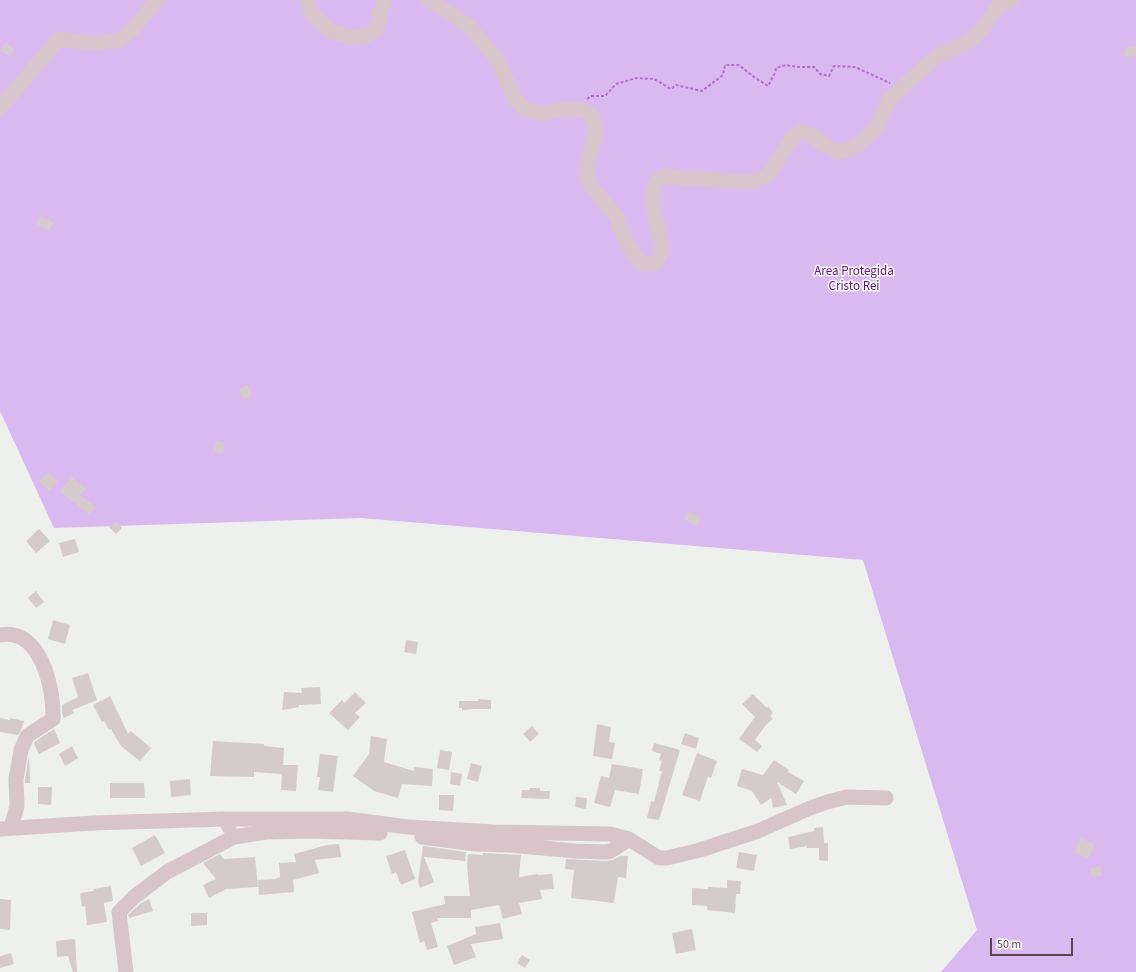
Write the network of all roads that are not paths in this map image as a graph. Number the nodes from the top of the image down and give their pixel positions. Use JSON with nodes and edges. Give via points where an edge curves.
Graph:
{"nodes":[{"id":1,"x":157,"y":0,"type":"edge"},
{"id":2,"x":307,"y":0,"type":"edge"},
{"id":3,"x":384,"y":0,"type":"edge"},
{"id":4,"x":429,"y":0,"type":"edge"},
{"id":5,"x":1011,"y":0,"type":"edge"},
{"id":6,"x":0,"y":108,"type":"edge"},
{"id":7,"x":0,"y":635,"type":"edge"},
{"id":8,"x":886,"y":798,"type":"dead end"},
{"id":9,"x":226,"y":819,"type":"junction"},
{"id":10,"x":6,"y":829,"type":"edge"},
{"id":11,"x":234,"y":837,"type":"junction"},
{"id":12,"x":628,"y":839,"type":"junction"},
{"id":13,"x":126,"y":972,"type":"edge"}],
"edges":[{"from":1,"to":6,"type":"street","via":[[118,41],[91,43],[59,39]]},
{"from":2,"to":3,"type":"street","via":[[312,14],[330,31],[351,37],[366,36],[376,30]]},
{"from":4,"to":5,"type":"street","via":[[469,26],[498,62],[515,98],[523,108],[546,113],[582,110],[591,114],[595,124],[595,137],[587,173],[591,186],[617,217],[634,254],[641,263],[652,264],[658,259],[661,249],[653,206],[654,190],[656,182],[664,176],[753,182],[769,175],[792,138],[801,131],[839,152],[855,147],[876,129],[889,100],[940,55],[967,42],[983,29],[998,6]]},
{"from":7,"to":10,"type":"street","via":[[9,633],[25,639],[32,646],[44,665],[53,706],[53,719],[27,736],[21,750],[16,779],[17,806]]},
{"from":8,"to":12,"type":"street","via":[[847,797],[827,802],[758,831],[667,858],[659,858]]},
{"from":9,"to":10,"type":"street","via":[[93,823]]},
{"from":9,"to":11,"type":"street"},
{"from":9,"to":12,"type":"street","via":[[347,819],[408,828],[610,834]]},
{"from":11,"to":12,"type":"street","via":[[266,832],[367,832],[476,844],[605,852],[611,851]]},
{"from":11,"to":13,"type":"street","via":[[167,872],[119,912]]}]}
